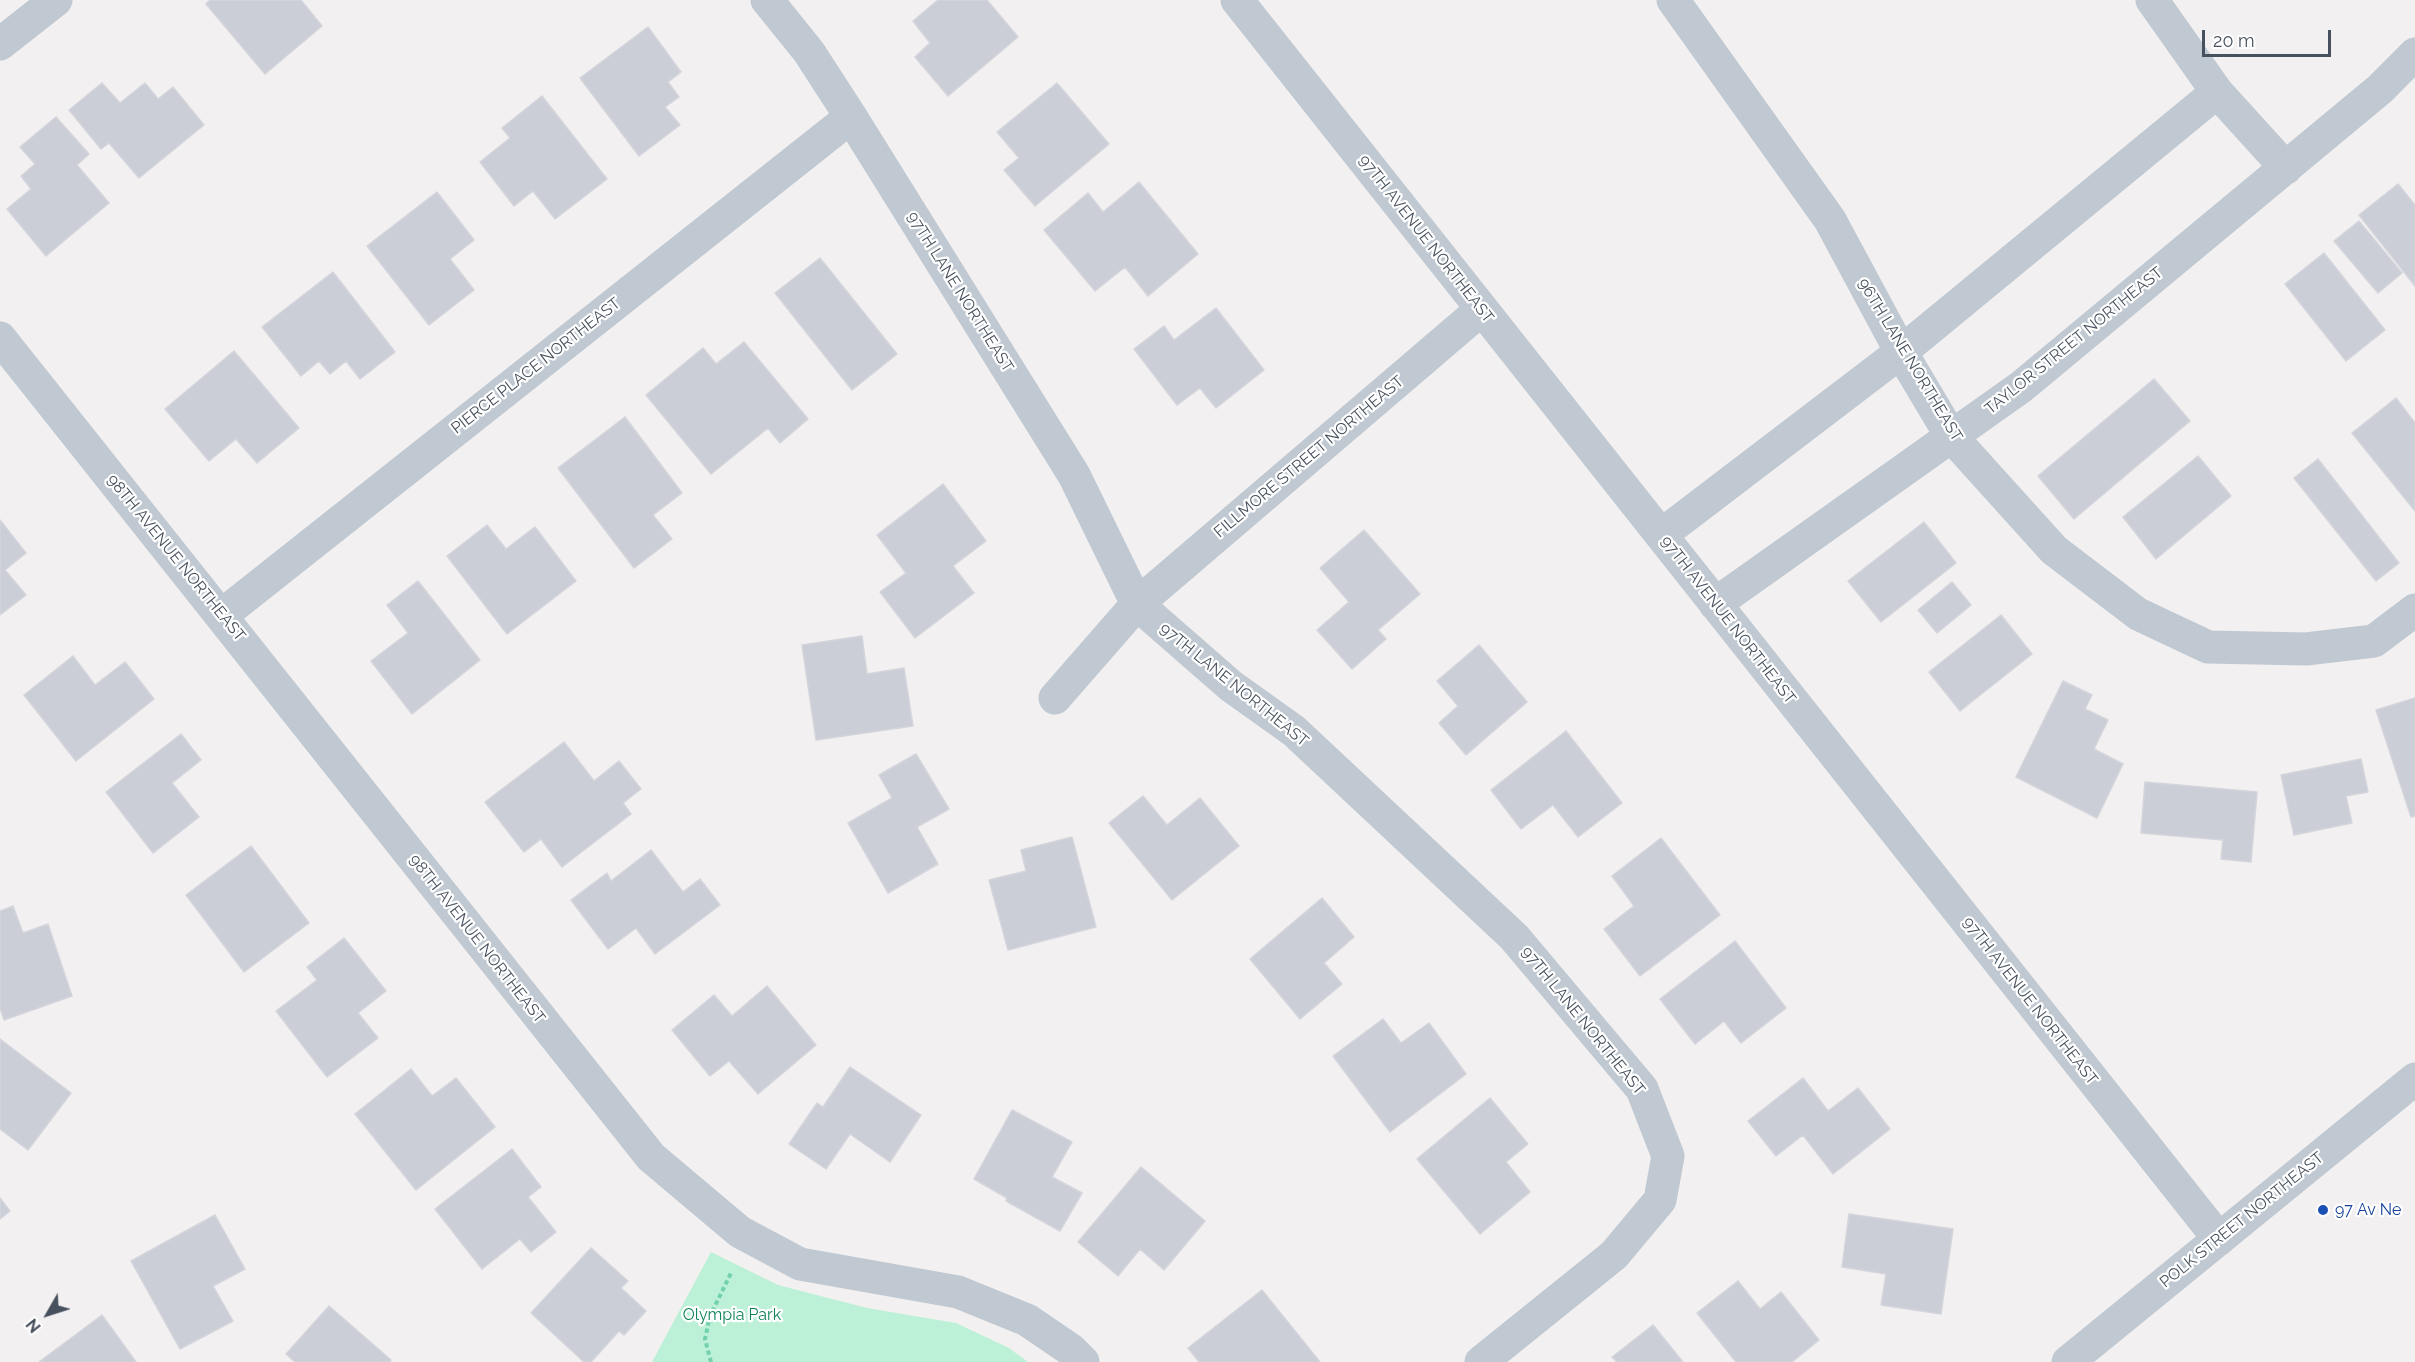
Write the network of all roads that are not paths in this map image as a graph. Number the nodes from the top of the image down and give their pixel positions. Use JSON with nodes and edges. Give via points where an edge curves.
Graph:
{"nodes":[{"id":1,"x":56,"y":0,"type":"edge"},
{"id":2,"x":766,"y":0,"type":"edge"},
{"id":3,"x":1237,"y":0,"type":"edge"},
{"id":4,"x":1673,"y":0,"type":"edge"},
{"id":5,"x":2152,"y":0,"type":"edge"},
{"id":6,"x":0,"y":44,"type":"edge"},
{"id":7,"x":2415,"y":54,"type":"edge"},
{"id":8,"x":2217,"y":92,"type":"junction"},
{"id":9,"x":851,"y":117,"type":"junction"},
{"id":10,"x":2286,"y":168,"type":"junction"},
{"id":11,"x":1482,"y":309,"type":"junction"},
{"id":12,"x":0,"y":338,"type":"edge"},
{"id":13,"x":1901,"y":352,"type":"junction"},
{"id":14,"x":1951,"y":436,"type":"junction"},
{"id":15,"x":1661,"y":535,"type":"junction"},
{"id":16,"x":1137,"y":604,"type":"junction"},
{"id":17,"x":1715,"y":604,"type":"junction"},
{"id":18,"x":2415,"y":610,"type":"edge"},
{"id":19,"x":222,"y":615,"type":"junction"},
{"id":20,"x":1056,"y":698,"type":"dead end"},
{"id":21,"x":2415,"y":1078,"type":"edge"},
{"id":22,"x":2219,"y":1239,"type":"junction"},
{"id":23,"x":1083,"y":1362,"type":"edge"},
{"id":24,"x":1481,"y":1362,"type":"edge"},
{"id":25,"x":2068,"y":1362,"type":"edge"}],
"edges":[{"from":1,"to":6,"type":"street"},
{"from":2,"to":9,"type":"street","name":"97TH LANE NORTHEAST","via":[[808,52]]},
{"from":3,"to":11,"type":"street","name":"97TH AVENUE NORTHEAST"},
{"from":4,"to":13,"type":"street","name":"96TH LANE NORTHEAST","via":[[1830,220]]},
{"from":5,"to":8,"type":"street"},
{"from":7,"to":10,"type":"street","name":"TAYLOR STREET NORTHEAST","via":[[2380,89]]},
{"from":8,"to":10,"type":"street"},
{"from":8,"to":13,"type":"street"},
{"from":9,"to":16,"type":"street","name":"97TH LANE NORTHEAST","via":[[1074,475]]},
{"from":9,"to":19,"type":"street","name":"PIERCE PLACE NORTHEAST"},
{"from":10,"to":14,"type":"street","name":"TAYLOR STREET NORTHEAST","via":[[2021,387]]},
{"from":11,"to":15,"type":"street","name":"97TH AVENUE NORTHEAST"},
{"from":11,"to":16,"type":"street","name":"FILLMORE STREET NORTHEAST"},
{"from":12,"to":19,"type":"street","name":"98TH AVENUE NORTHEAST"},
{"from":13,"to":14,"type":"street","name":"96TH LANE NORTHEAST"},
{"from":13,"to":15,"type":"street"},
{"from":14,"to":17,"type":"street","name":"TAYLOR STREET NORTHEAST"},
{"from":14,"to":18,"type":"street","name":"96TH LANE NORTHEAST","via":[[2054,550],[2138,614],[2208,647],[2306,649],[2374,641]]},
{"from":15,"to":17,"type":"street","name":"97TH AVENUE NORTHEAST"},
{"from":16,"to":20,"type":"street","name":"FILLMORE STREET NORTHEAST"},
{"from":16,"to":24,"type":"street","name":"97TH LANE NORTHEAST","via":[[1231,686],[1294,731],[1514,938],[1642,1089],[1668,1156],[1660,1200],[1614,1255]]},
{"from":17,"to":22,"type":"street","name":"97TH AVENUE NORTHEAST"},
{"from":19,"to":23,"type":"street","name":"98TH AVENUE NORTHEAST","via":[[651,1156],[740,1232],[800,1264],[958,1292],[1027,1320]]},
{"from":21,"to":22,"type":"street","name":"POLK STREET NORTHEAST"},
{"from":22,"to":25,"type":"street","name":"POLK STREET NORTHEAST"}]}
